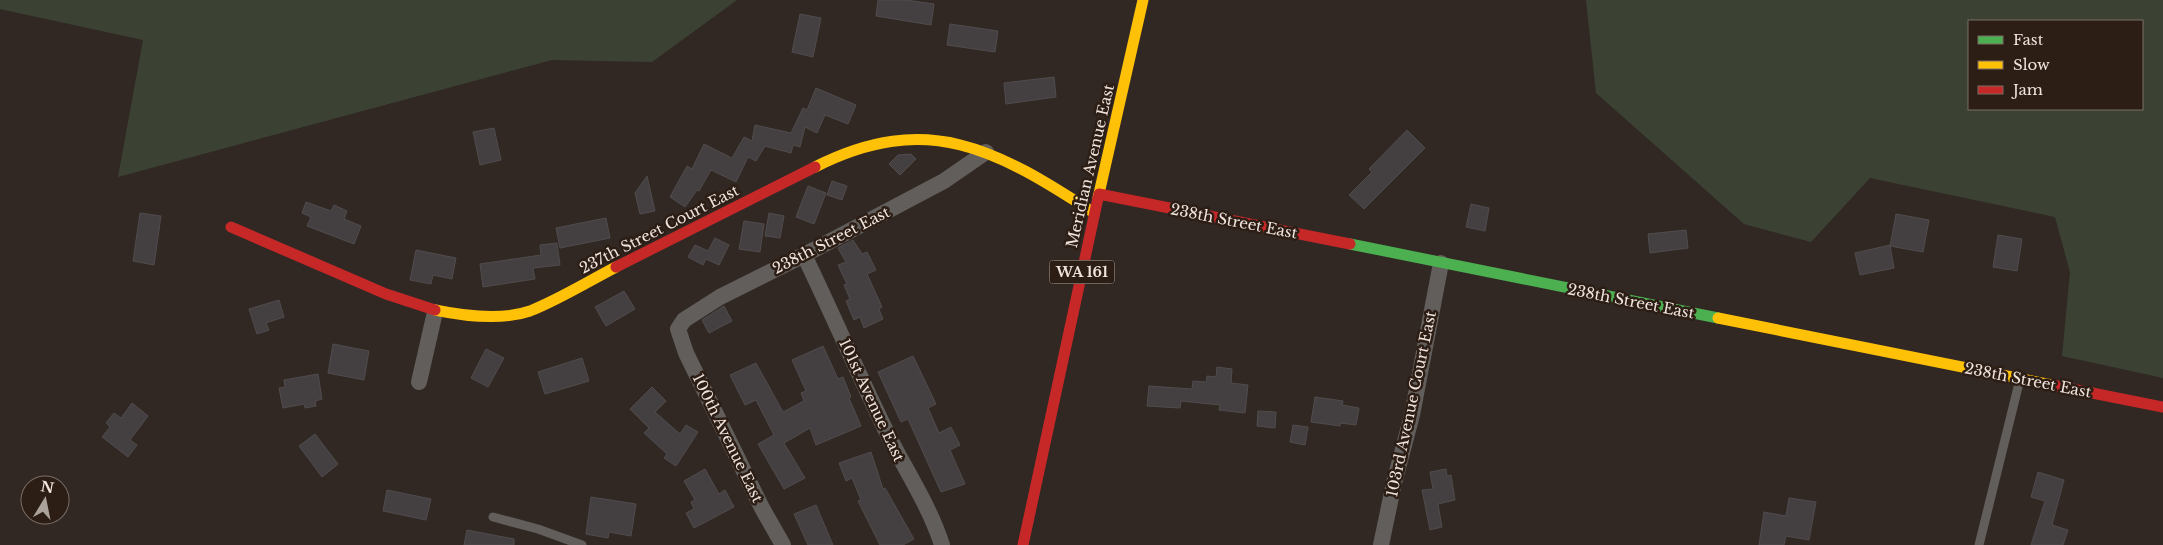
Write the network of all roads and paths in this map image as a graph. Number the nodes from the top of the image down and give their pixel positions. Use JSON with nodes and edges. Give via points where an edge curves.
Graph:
{"nodes":[{"id":1,"x":1143,"y":0,"type":"edge"},
{"id":2,"x":986,"y":152,"type":"junction"},
{"id":3,"x":1099,"y":194,"type":"junction"},
{"id":4,"x":1094,"y":213,"type":"junction"},
{"id":5,"x":231,"y":227,"type":"dead end"},
{"id":6,"x":804,"y":255,"type":"junction"},
{"id":7,"x":1441,"y":263,"type":"junction"},
{"id":8,"x":434,"y":312,"type":"junction"},
{"id":9,"x":678,"y":329,"type":"joint"},
{"id":10,"x":2020,"y":378,"type":"junction"},
{"id":11,"x":419,"y":382,"type":"dead end"},
{"id":12,"x":2163,"y":407,"type":"edge"},
{"id":13,"x":492,"y":518,"type":"dead end"},
{"id":14,"x":582,"y":545,"type":"edge"},
{"id":15,"x":782,"y":545,"type":"edge"},
{"id":16,"x":942,"y":545,"type":"edge"},
{"id":17,"x":1023,"y":545,"type":"edge"},
{"id":18,"x":1381,"y":545,"type":"edge"},
{"id":19,"x":1979,"y":545,"type":"edge"}],
"edges":[{"from":1,"to":3,"type":"street","name":"Meridian Avenue East","number":"WA 161"},
{"from":2,"to":4,"type":"street","name":"237th Street Court East","via":[[1050,185]]},
{"from":2,"to":6,"type":"street","name":"238th Street East","via":[[944,181]]},
{"from":2,"to":8,"type":"street","name":"237th Street Court East","via":[[922,138],[870,144],[843,153],[529,311],[490,316]]},
{"from":3,"to":4,"type":"street","name":"Meridian Avenue East","number":"WA 161"},
{"from":3,"to":7,"type":"street","name":"238th Street East"},
{"from":4,"to":17,"type":"street","name":"Meridian Avenue East","number":"WA 161"},
{"from":5,"to":8,"type":"street","name":"237th Street Court East","via":[[401,302]]},
{"from":6,"to":9,"type":"street","name":"238th Street East","via":[[720,297],[684,320]]},
{"from":6,"to":16,"type":"street","name":"101st Avenue East"},
{"from":7,"to":10,"type":"street","name":"238th Street East"},
{"from":7,"to":18,"type":"street","name":"103rd Avenue Court East","via":[[1412,415]]},
{"from":8,"to":11,"type":"street"},
{"from":9,"to":15,"type":"street","name":"100th Avenue East","via":[[686,353]]},
{"from":10,"to":12,"type":"street","name":"238th Street East"},
{"from":10,"to":19,"type":"lane"},
{"from":13,"to":14,"type":"lane","via":[[538,529]]}]}
